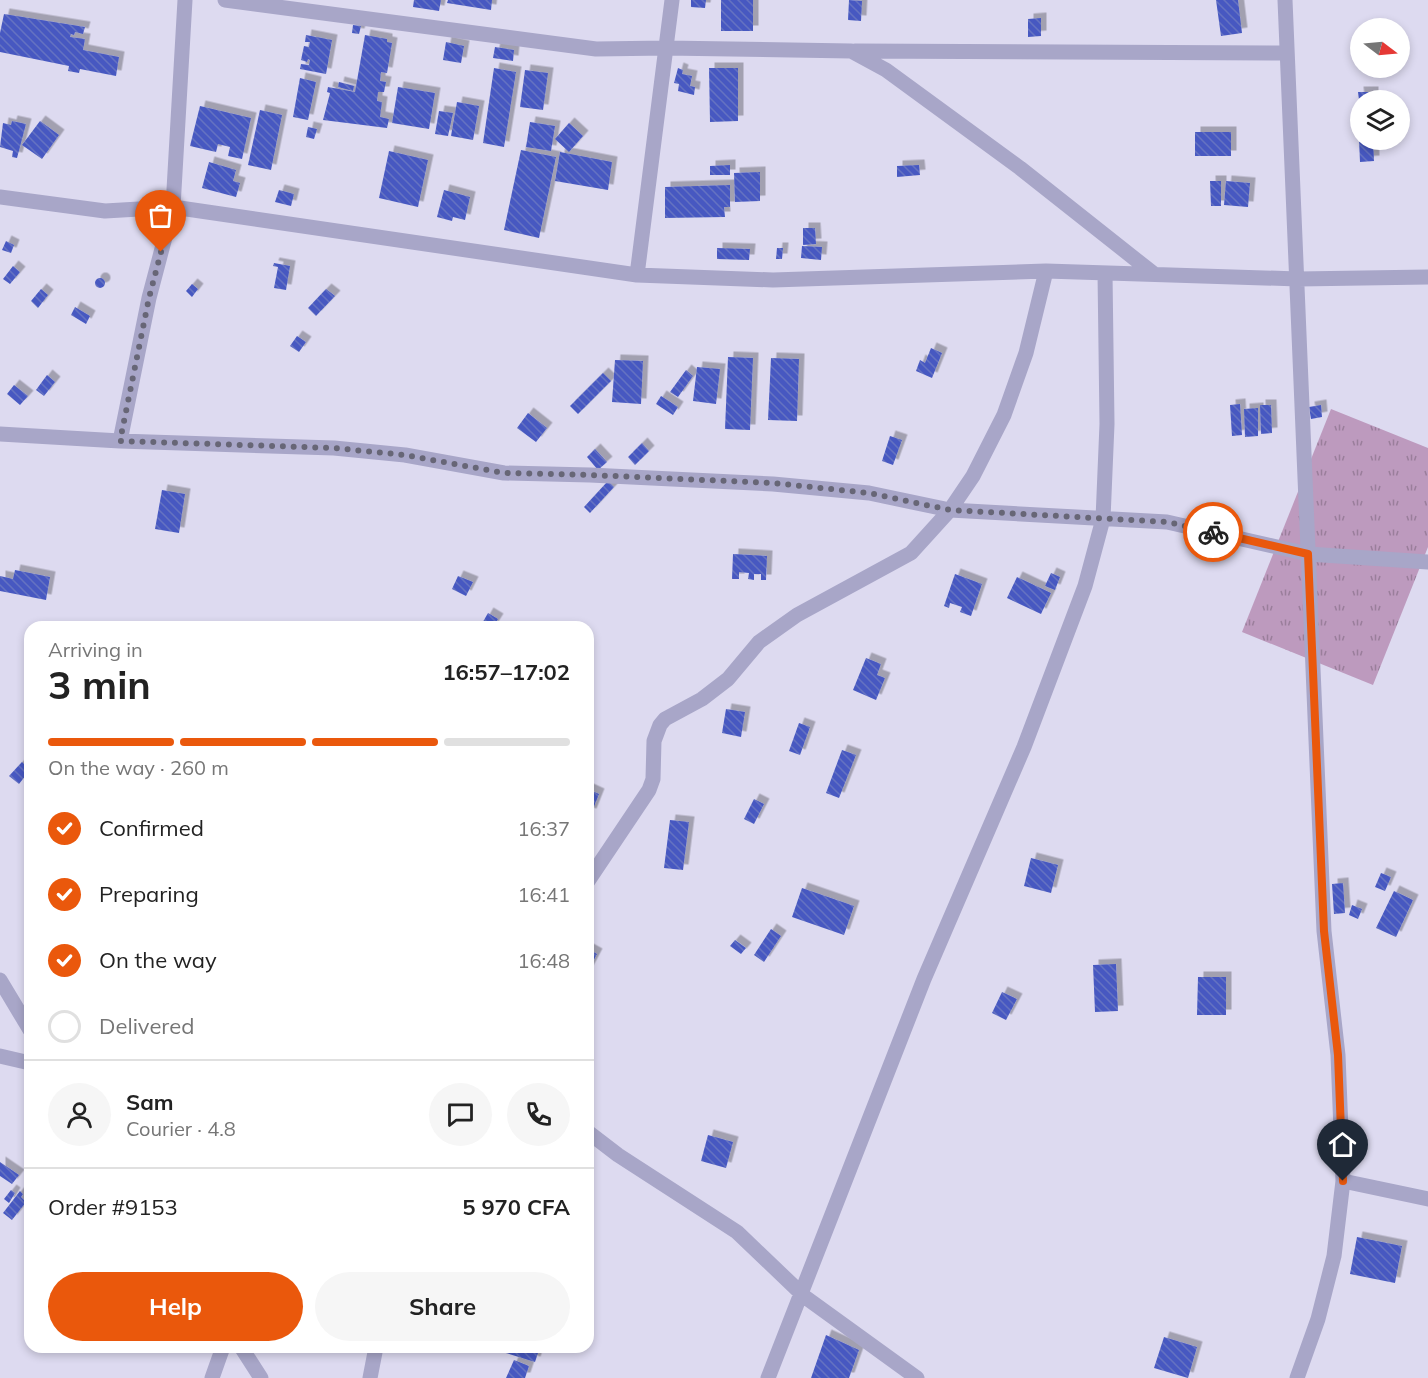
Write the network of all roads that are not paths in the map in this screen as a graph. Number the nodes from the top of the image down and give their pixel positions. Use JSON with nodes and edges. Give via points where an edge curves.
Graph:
{"nodes":[{"id":1,"x":185,"y":0,"type":"edge"},
{"id":2,"x":225,"y":0,"type":"edge"},
{"id":3,"x":672,"y":0,"type":"edge"},
{"id":4,"x":1285,"y":0,"type":"edge"},
{"id":5,"x":666,"y":48,"type":"junction"},
{"id":6,"x":851,"y":51,"type":"junction"},
{"id":7,"x":1287,"y":53,"type":"junction"},
{"id":8,"x":0,"y":197,"type":"edge"},
{"id":9,"x":173,"y":207,"type":"junction"},
{"id":10,"x":1046,"y":272,"type":"junction"},
{"id":11,"x":1106,"y":273,"type":"junction"},
{"id":12,"x":1154,"y":274,"type":"junction"},
{"id":13,"x":637,"y":275,"type":"junction"},
{"id":14,"x":1428,"y":278,"type":"edge"},
{"id":15,"x":1298,"y":279,"type":"junction"},
{"id":16,"x":0,"y":434,"type":"edge"},
{"id":17,"x":120,"y":441,"type":"junction"},
{"id":18,"x":950,"y":510,"type":"junction"},
{"id":19,"x":1103,"y":519,"type":"junction"},
{"id":20,"x":1308,"y":554,"type":"junction"},
{"id":21,"x":1428,"y":562,"type":"edge"},
{"id":22,"x":594,"y":872,"type":"edge"},
{"id":23,"x":0,"y":980,"type":"edge"},
{"id":24,"x":24,"y":1020,"type":"edge"},
{"id":25,"x":0,"y":1056,"type":"edge"},
{"id":26,"x":24,"y":1062,"type":"edge"},
{"id":27,"x":594,"y":1137,"type":"edge"},
{"id":28,"x":1343,"y":1181,"type":"junction"},
{"id":29,"x":1428,"y":1199,"type":"edge"},
{"id":30,"x":800,"y":1293,"type":"junction"},
{"id":31,"x":221,"y":1353,"type":"edge"},
{"id":32,"x":245,"y":1353,"type":"edge"},
{"id":33,"x":375,"y":1353,"type":"edge"},
{"id":34,"x":212,"y":1378,"type":"edge"},
{"id":35,"x":261,"y":1378,"type":"edge"},
{"id":36,"x":369,"y":1378,"type":"edge"},
{"id":37,"x":768,"y":1378,"type":"edge"},
{"id":38,"x":917,"y":1378,"type":"edge"},
{"id":39,"x":1297,"y":1378,"type":"edge"}],
"edges":[{"from":1,"to":9,"type":"street"},
{"from":2,"to":5,"type":"street","via":[[596,50]]},
{"from":3,"to":5,"type":"street"},
{"from":4,"to":7,"type":"street"},
{"from":5,"to":6,"type":"street"},
{"from":5,"to":13,"type":"street"},
{"from":6,"to":7,"type":"street"},
{"from":6,"to":12,"type":"street","via":[[886,70],[1020,168]]},
{"from":7,"to":15,"type":"street"},
{"from":8,"to":9,"type":"street","via":[[105,211]]},
{"from":9,"to":13,"type":"street"},
{"from":9,"to":17,"type":"street","via":[[149,298]]},
{"from":10,"to":11,"type":"street"},
{"from":10,"to":13,"type":"street","via":[[773,280]]},
{"from":10,"to":18,"type":"street","via":[[1026,352],[1004,415],[973,476]]},
{"from":11,"to":12,"type":"street"},
{"from":11,"to":19,"type":"street"},
{"from":12,"to":15,"type":"street"},
{"from":14,"to":15,"type":"street"},
{"from":15,"to":20,"type":"street"},
{"from":16,"to":17,"type":"street"},
{"from":17,"to":18,"type":"street","via":[[334,448],[405,455],[504,473],[773,483],[869,493]]},
{"from":18,"to":19,"type":"street"},
{"from":18,"to":22,"type":"street","via":[[911,553],[797,615],[759,642],[728,679],[665,719],[654,741],[649,790]]},
{"from":19,"to":20,"type":"street","via":[[1167,522]]},
{"from":19,"to":30,"type":"street","via":[[1085,586],[1024,747],[924,979]]},
{"from":20,"to":21,"type":"street"},
{"from":20,"to":28,"type":"street","via":[[1324,931],[1338,1055]]},
{"from":23,"to":24,"type":"street"},
{"from":25,"to":26,"type":"street"},
{"from":27,"to":30,"type":"street","via":[[737,1232]]},
{"from":28,"to":29,"type":"street"},
{"from":28,"to":39,"type":"street","via":[[1334,1256]]},
{"from":30,"to":37,"type":"street"},
{"from":30,"to":38,"type":"street"},
{"from":31,"to":34,"type":"street"},
{"from":32,"to":35,"type":"street"},
{"from":33,"to":36,"type":"street"}]}
